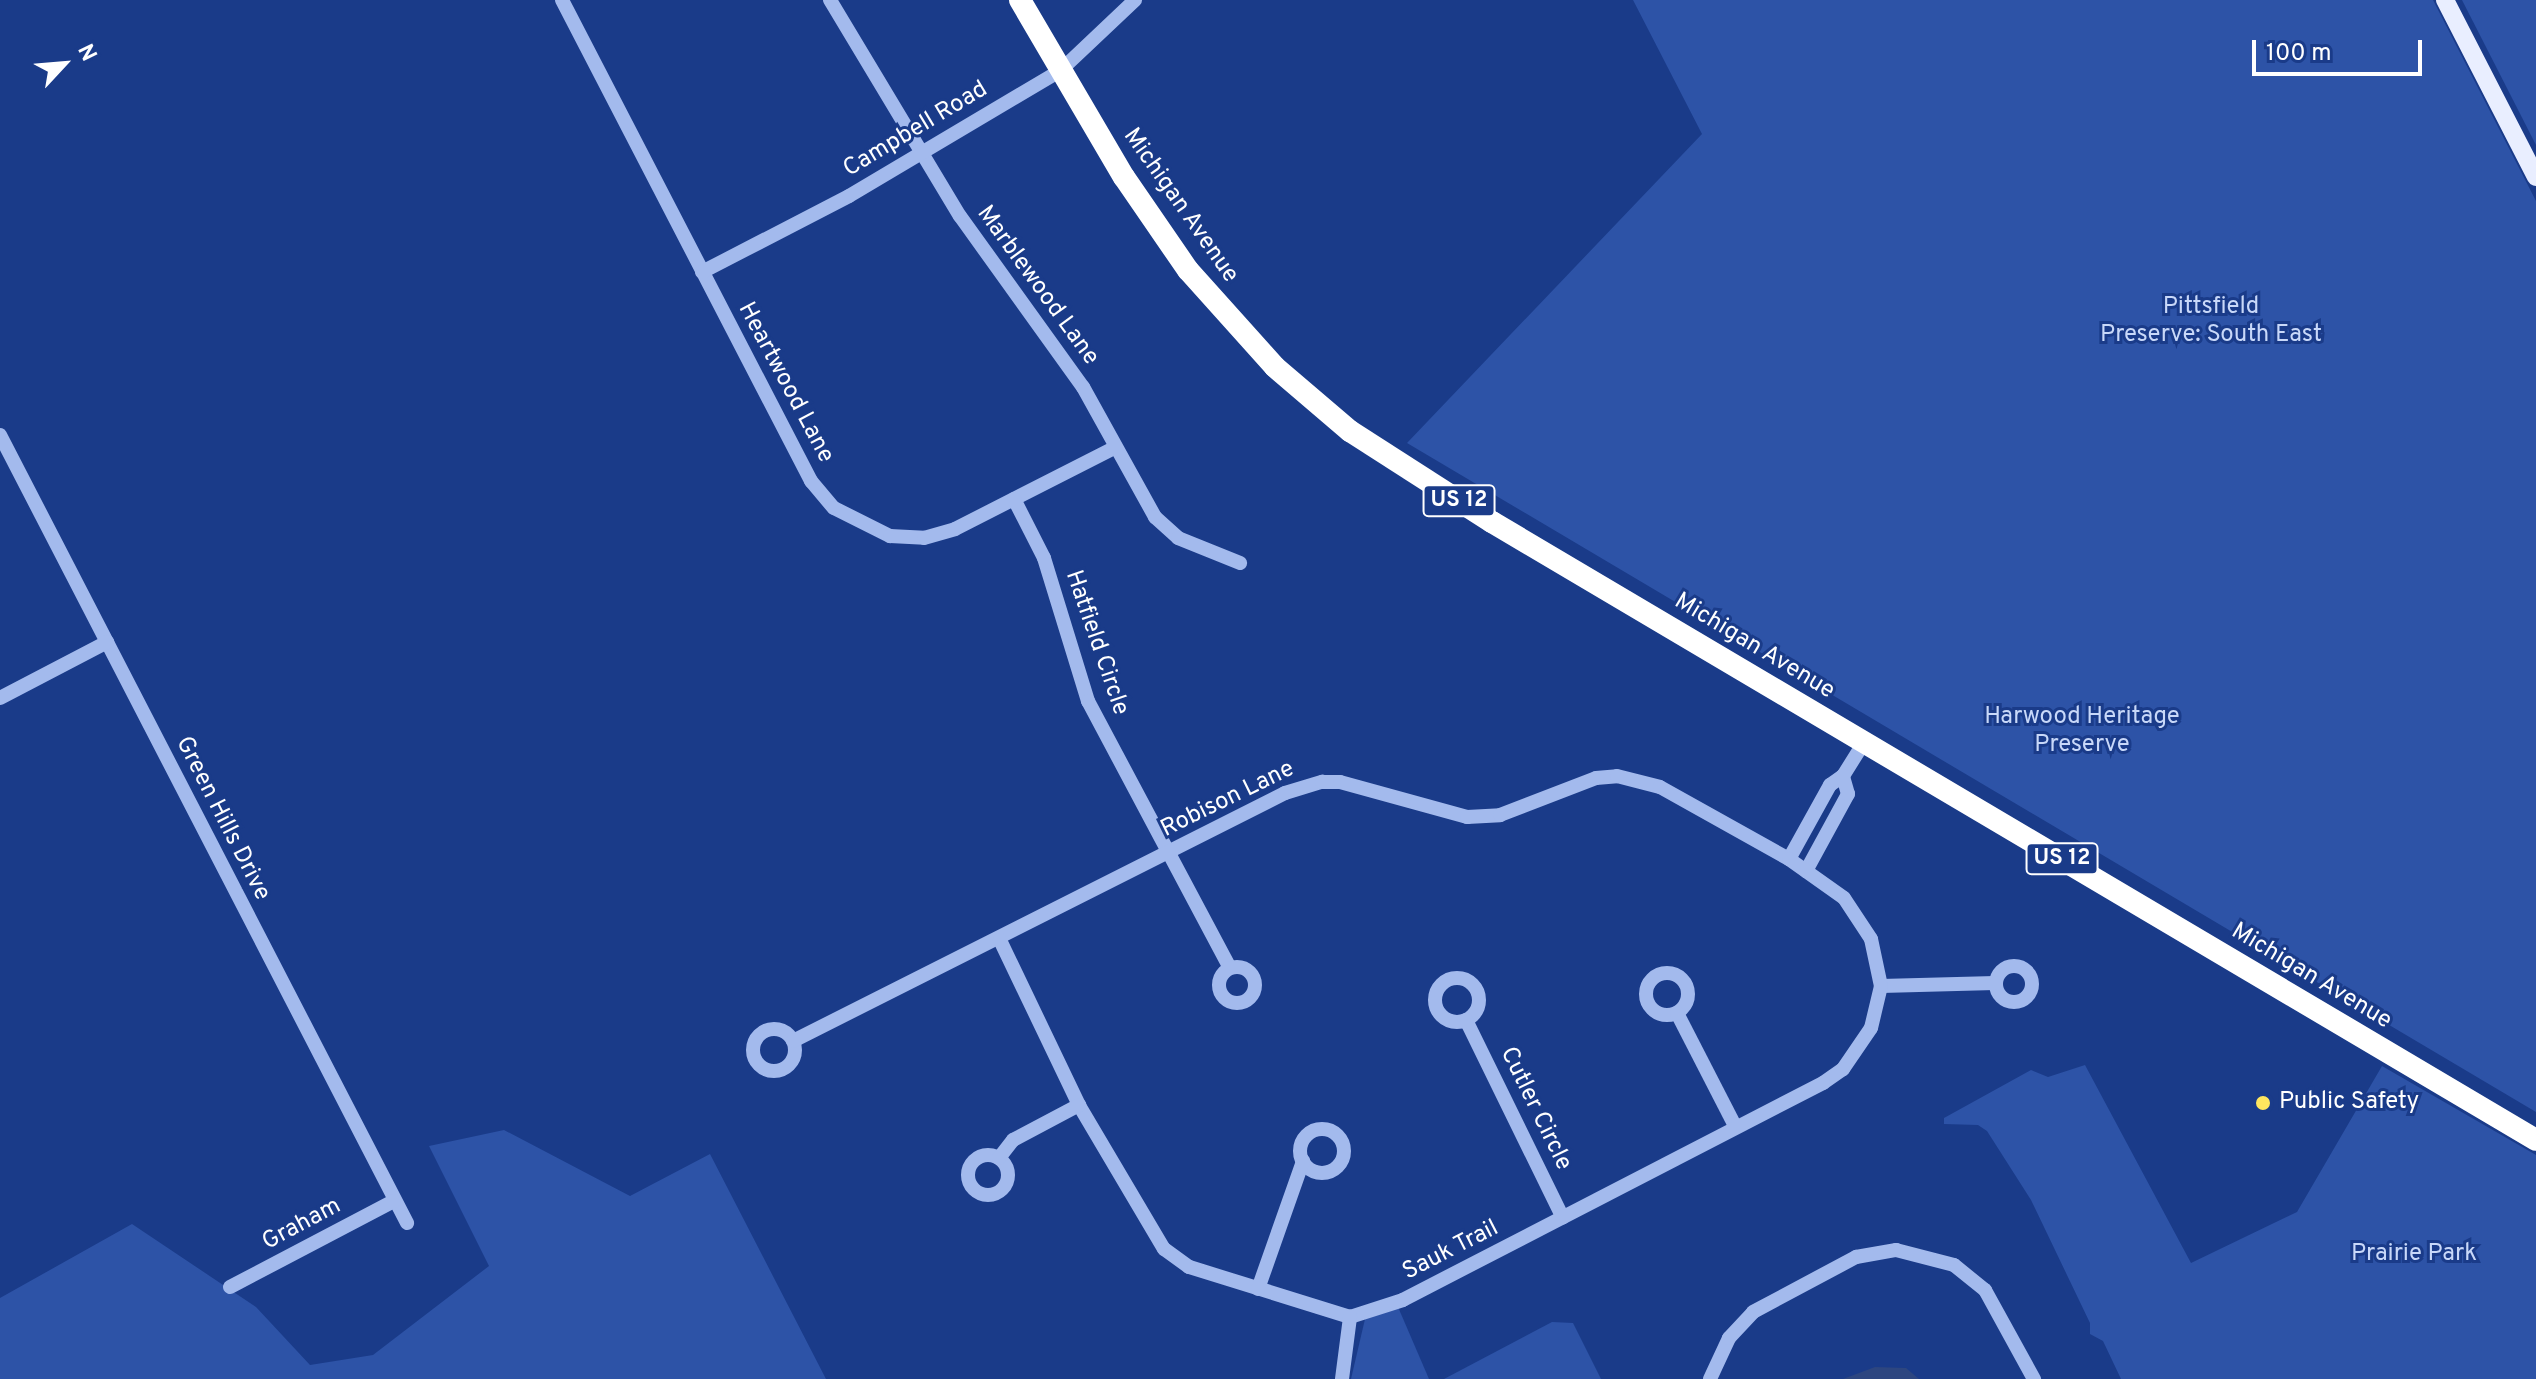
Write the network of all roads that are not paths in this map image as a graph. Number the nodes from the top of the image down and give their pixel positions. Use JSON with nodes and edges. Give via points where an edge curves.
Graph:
{"nodes":[{"id":1,"x":562,"y":0,"type":"edge"},
{"id":2,"x":830,"y":0,"type":"edge"},
{"id":3,"x":1020,"y":0,"type":"edge"},
{"id":4,"x":1135,"y":0,"type":"edge"},
{"id":5,"x":2445,"y":0,"type":"edge"},
{"id":6,"x":1061,"y":70,"type":"junction"},
{"id":7,"x":920,"y":153,"type":"junction"},
{"id":8,"x":2536,"y":177,"type":"edge"},
{"id":9,"x":702,"y":272,"type":"junction"},
{"id":10,"x":0,"y":435,"type":"edge"},
{"id":11,"x":1114,"y":448,"type":"junction"},
{"id":12,"x":1014,"y":499,"type":"junction"},
{"id":13,"x":1240,"y":563,"type":"dead end"},
{"id":14,"x":107,"y":642,"type":"junction"},
{"id":15,"x":0,"y":698,"type":"edge"},
{"id":16,"x":1864,"y":743,"type":"junction"},
{"id":17,"x":1843,"y":776,"type":"junction"},
{"id":18,"x":1166,"y":854,"type":"junction"},
{"id":19,"x":1789,"y":859,"type":"junction"},
{"id":20,"x":1806,"y":871,"type":"junction"},
{"id":21,"x":1000,"y":940,"type":"junction"},
{"id":22,"x":1230,"y":968,"type":"dead end"},
{"id":23,"x":1995,"y":983,"type":"dead end"},
{"id":24,"x":1881,"y":986,"type":"junction"},
{"id":25,"x":1677,"y":1013,"type":"dead end"},
{"id":26,"x":1466,"y":1020,"type":"dead end"},
{"id":27,"x":793,"y":1041,"type":"dead end"},
{"id":28,"x":1079,"y":1105,"type":"junction"},
{"id":29,"x":1735,"y":1126,"type":"junction"},
{"id":30,"x":2536,"y":1140,"type":"edge"},
{"id":31,"x":999,"y":1158,"type":"dead end"},
{"id":32,"x":1303,"y":1161,"type":"dead end"},
{"id":33,"x":394,"y":1201,"type":"junction"},
{"id":34,"x":1563,"y":1218,"type":"junction"},
{"id":35,"x":407,"y":1223,"type":"dead end"},
{"id":36,"x":230,"y":1287,"type":"dead end"},
{"id":37,"x":1258,"y":1289,"type":"junction"},
{"id":38,"x":1350,"y":1317,"type":"junction"},
{"id":39,"x":1342,"y":1379,"type":"edge"},
{"id":40,"x":1710,"y":1379,"type":"edge"},
{"id":41,"x":2034,"y":1379,"type":"edge"}],
"edges":[{"from":1,"to":9,"type":"street","name":"Heartwood Lane"},
{"from":2,"to":7,"type":"street","name":"Marblewood Lane"},
{"from":3,"to":6,"type":"highway","number":"US 12"},
{"from":4,"to":6,"type":"street","name":"Campbell Road"},
{"from":5,"to":8,"type":"main road"},
{"from":6,"to":7,"type":"street","name":"Campbell Road"},
{"from":6,"to":16,"type":"highway","name":"Michigan Avenue","number":"US 12","via":[[1124,177],[1188,270],[1242,333],[1321,407],[1397,464]]},
{"from":7,"to":9,"type":"street","name":"Campbell Road"},
{"from":7,"to":11,"type":"street","name":"Marblewood Lane","via":[[1056,346]]},
{"from":9,"to":12,"type":"street","name":"Heartwood Lane","via":[[811,481],[834,508],[890,536],[924,538],[955,529]]},
{"from":10,"to":14,"type":"street","name":"Green Hills Drive"},
{"from":11,"to":12,"type":"street","name":"Heartwood Lane"},
{"from":11,"to":13,"type":"street","name":"Marblewood Lane","via":[[1155,517],[1178,538]]},
{"from":12,"to":18,"type":"street","name":"Hatfield Circle","via":[[1044,558],[1088,701]]},
{"from":14,"to":15,"type":"street"},
{"from":14,"to":33,"type":"street","name":"Green Hills Drive"},
{"from":16,"to":17,"type":"street"},
{"from":16,"to":30,"type":"highway","name":"Michigan Avenue","number":"US 12"},
{"from":17,"to":19,"type":"street","via":[[1830,785]]},
{"from":17,"to":20,"type":"street","via":[[1848,794]]},
{"from":18,"to":19,"type":"street","name":"Robison Lane","via":[[1285,793],[1322,782],[1340,782],[1467,817],[1500,815],[1596,778],[1617,776],[1660,787]]},
{"from":18,"to":21,"type":"street","name":"Robison Lane"},
{"from":18,"to":22,"type":"street","name":"Hatfield Circle"},
{"from":19,"to":20,"type":"street","name":"Sauk Trail"},
{"from":20,"to":24,"type":"street","name":"Sauk Trail","via":[[1861,918]]},
{"from":21,"to":27,"type":"street","name":"Robison Lane"},
{"from":21,"to":28,"type":"street"},
{"from":23,"to":24,"type":"street"},
{"from":24,"to":29,"type":"street","name":"Sauk Trail","via":[[1871,1028],[1843,1069]]},
{"from":25,"to":29,"type":"street"},
{"from":26,"to":34,"type":"street","name":"Cutler Circle"},
{"from":28,"to":31,"type":"street","via":[[1013,1140]]},
{"from":28,"to":37,"type":"street","via":[[1164,1249],[1189,1267]]},
{"from":29,"to":34,"type":"street","name":"Sauk Trail"},
{"from":32,"to":37,"type":"street"},
{"from":33,"to":35,"type":"street","name":"Green Hills Drive"},
{"from":33,"to":36,"type":"street","name":"Graham"},
{"from":34,"to":38,"type":"street","name":"Sauk Trail","via":[[1403,1300]]},
{"from":37,"to":38,"type":"street"},
{"from":38,"to":39,"type":"street"},
{"from":40,"to":41,"type":"street","via":[[1729,1338],[1753,1312],[1856,1257],[1896,1250],[1954,1265],[1985,1290]]}]}
